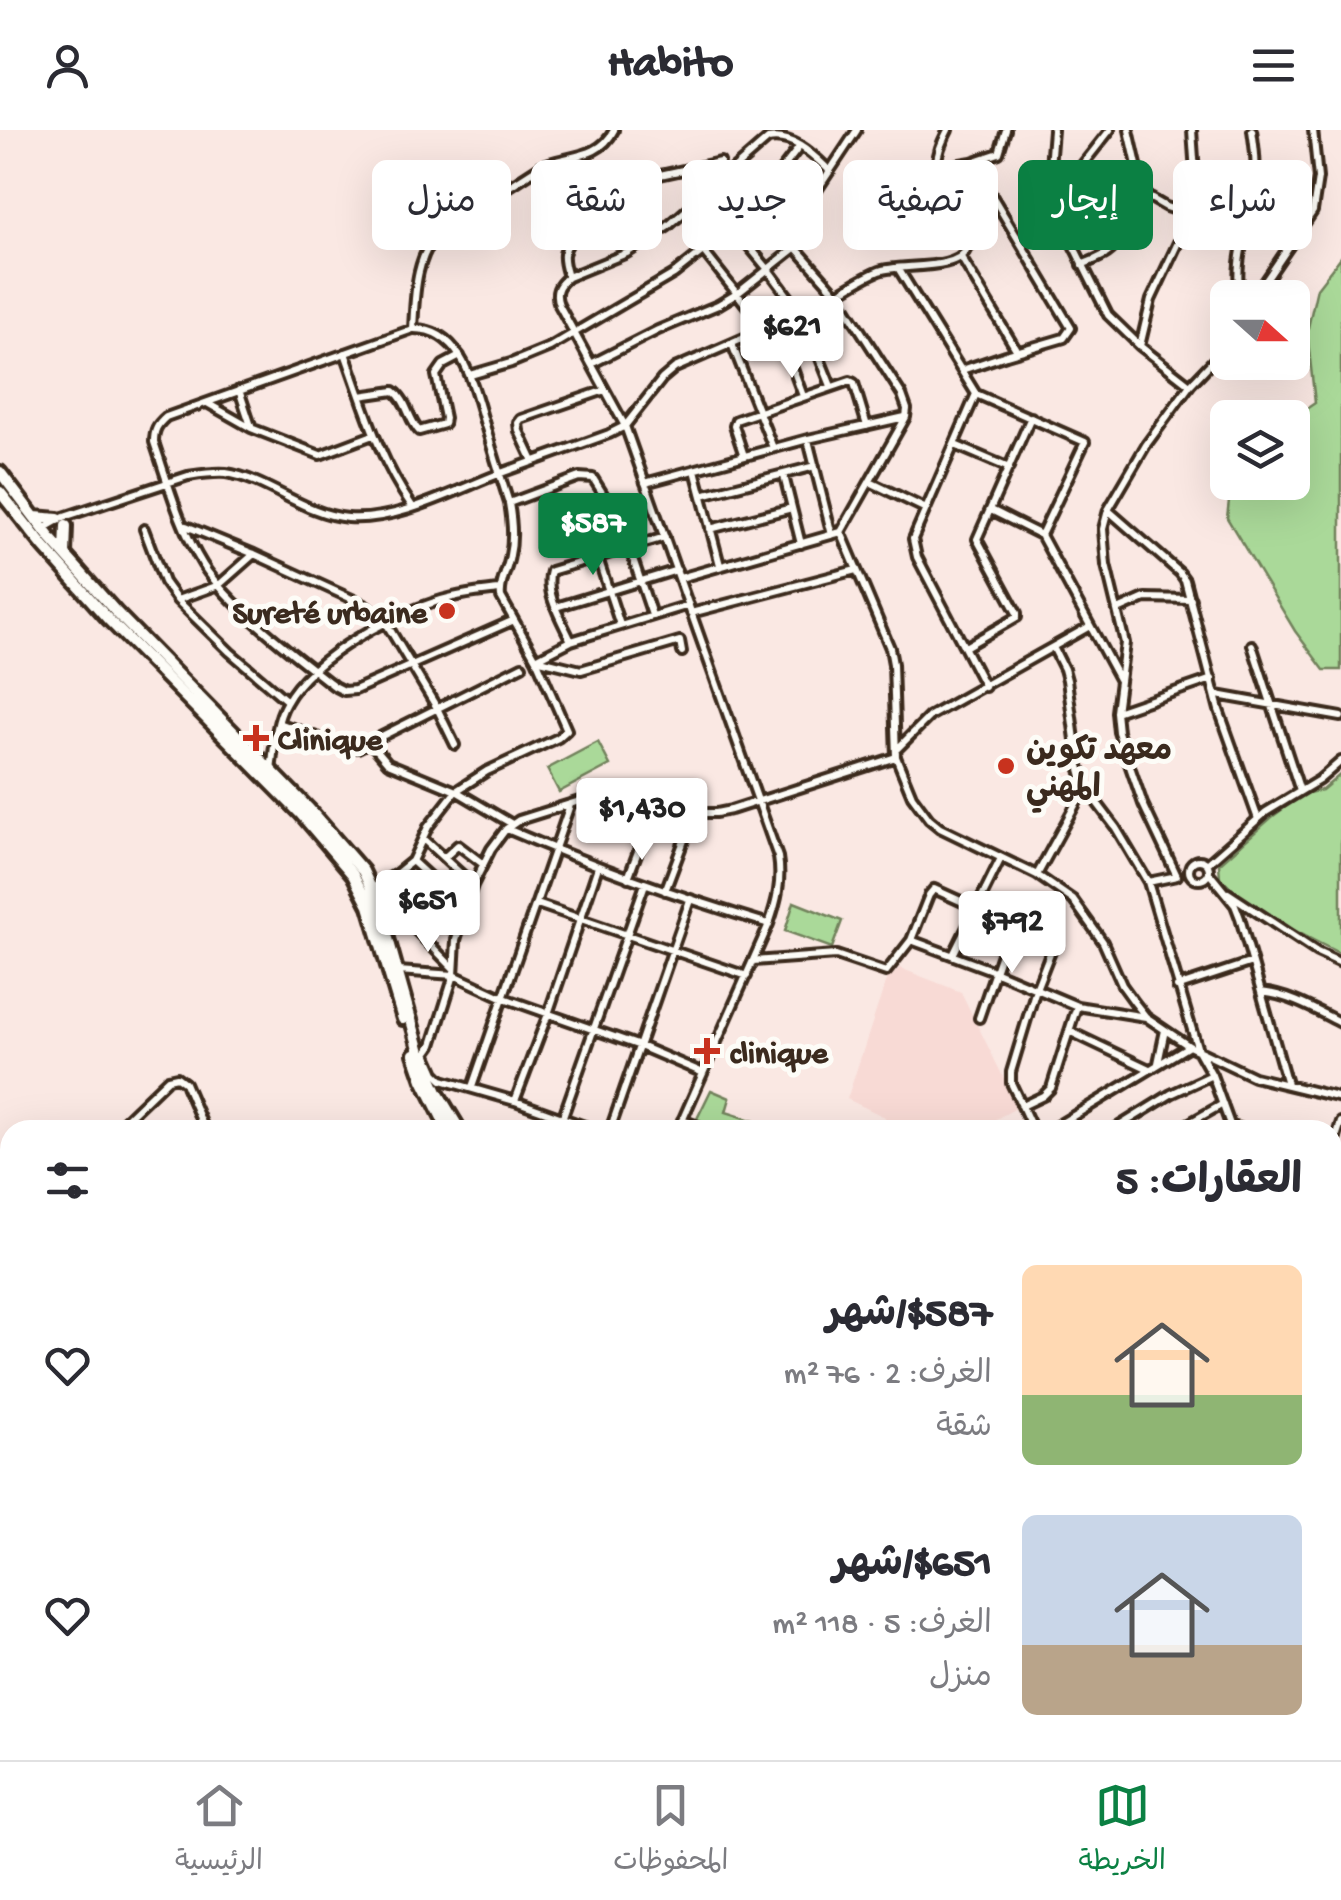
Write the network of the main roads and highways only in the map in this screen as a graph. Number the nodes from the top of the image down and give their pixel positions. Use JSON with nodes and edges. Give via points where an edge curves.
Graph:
{"nodes":[{"id":1,"x":0,"y":472,"type":"edge"},
{"id":2,"x":0,"y":492,"type":"edge"},
{"id":3,"x":34,"y":517,"type":"junction"},
{"id":4,"x":43,"y":538,"type":"junction"},
{"id":5,"x":65,"y":555,"type":"junction"},
{"id":6,"x":370,"y":889,"type":"junction"},
{"id":7,"x":443,"y":1120,"type":"edge"},
{"id":8,"x":454,"y":1120,"type":"edge"}],
"edges":[{"from":1,"to":3,"type":"main road"},
{"from":2,"to":4,"type":"main road"},
{"from":3,"to":4,"type":"main road"},
{"from":3,"to":5,"type":"main road","via":[[62,523]]},
{"from":4,"to":5,"type":"main road"},
{"from":4,"to":6,"type":"main road","via":[[108,619]]},
{"from":5,"to":6,"type":"main road","via":[[272,770],[354,860]]},
{"from":6,"to":7,"type":"main road","via":[[416,1061]]},
{"from":6,"to":8,"type":"main road","via":[[437,1092]]}]}
